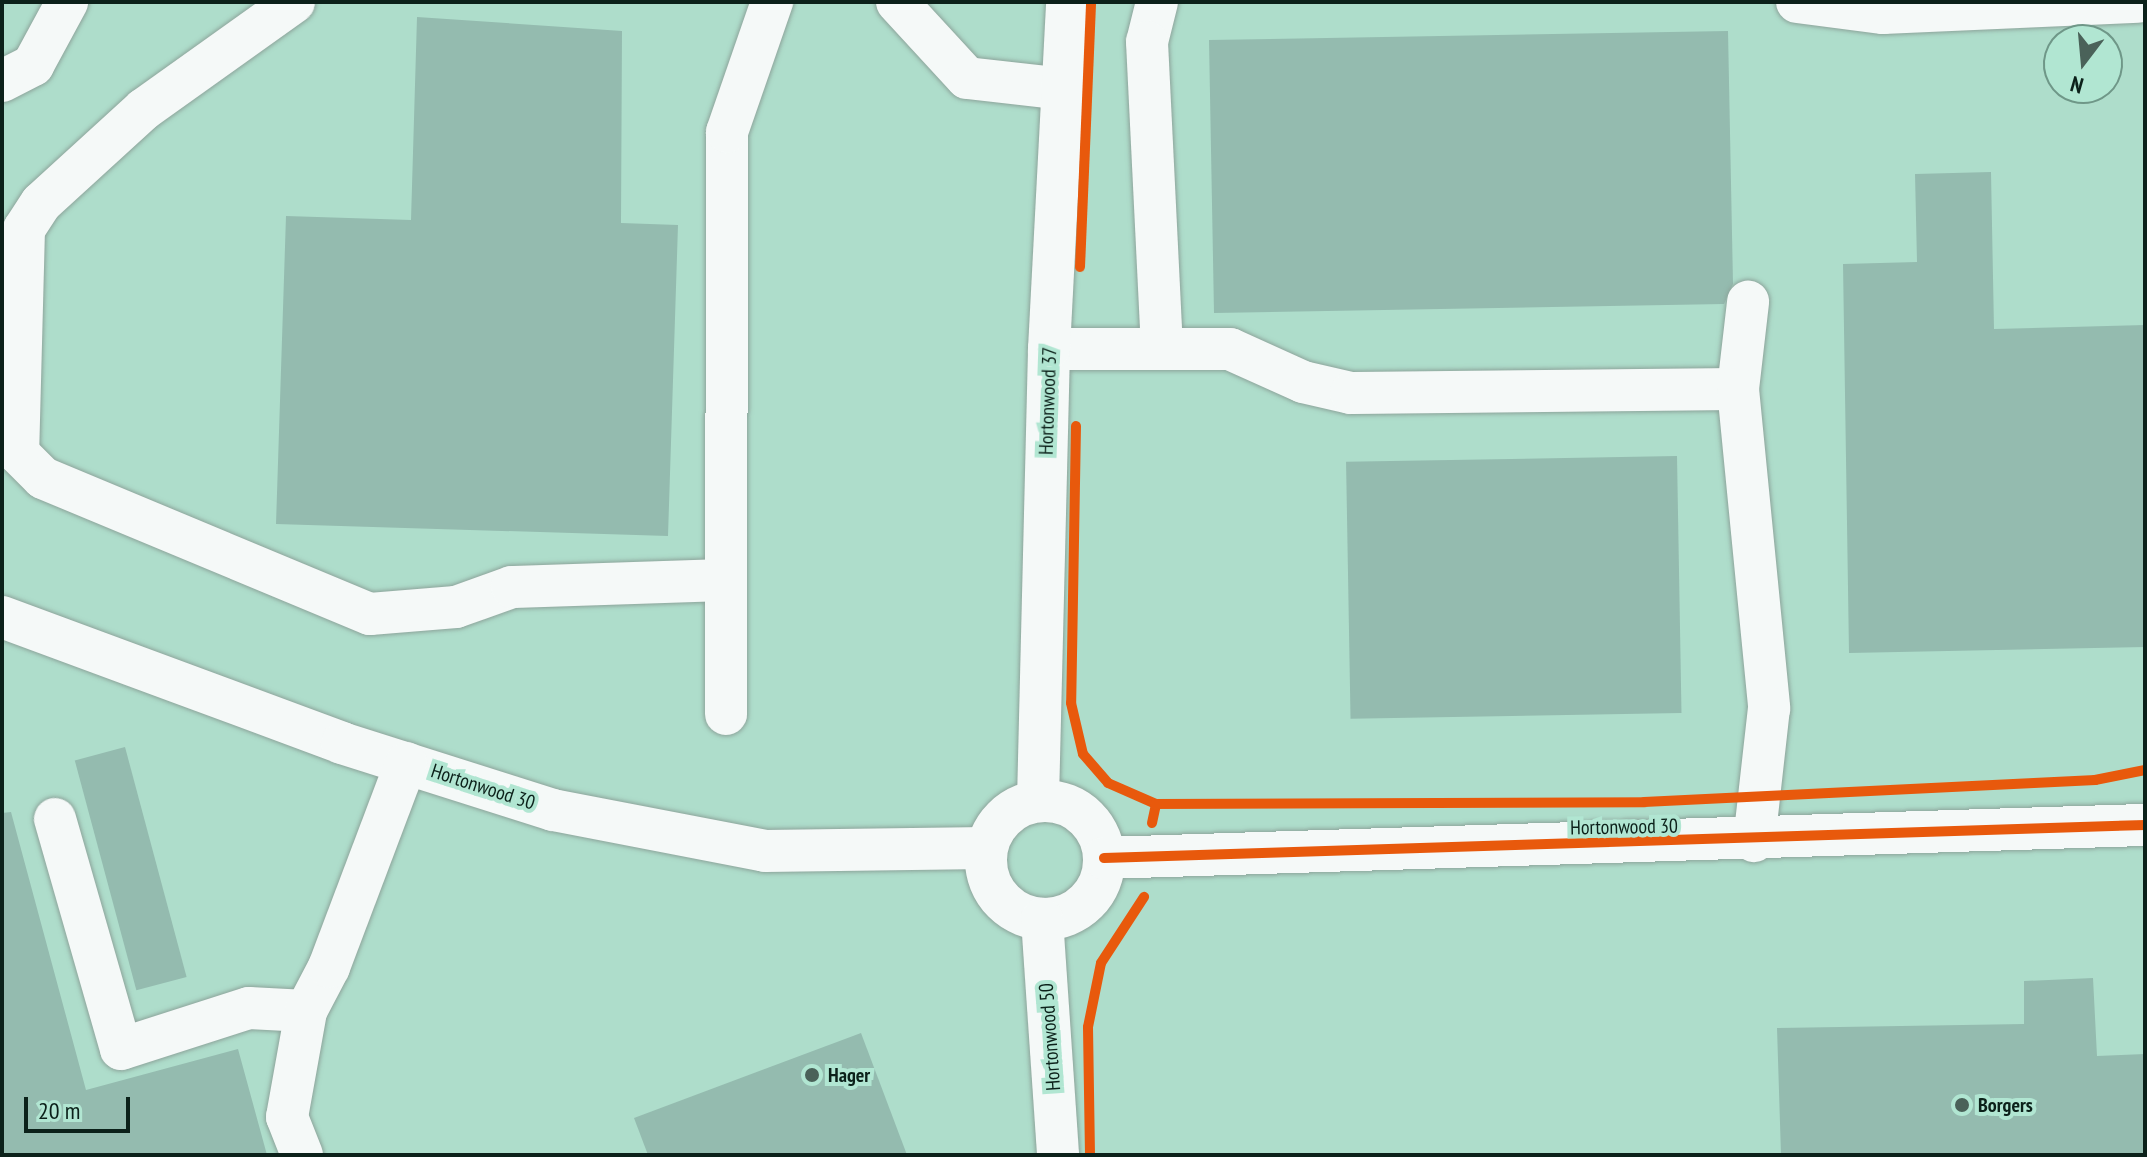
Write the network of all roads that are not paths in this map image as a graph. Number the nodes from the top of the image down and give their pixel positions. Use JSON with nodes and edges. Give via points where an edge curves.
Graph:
{"nodes":[{"id":1,"x":67,"y":2,"type":"edge"},
{"id":2,"x":294,"y":2,"type":"edge"},
{"id":3,"x":772,"y":2,"type":"edge"},
{"id":4,"x":897,"y":2,"type":"edge"},
{"id":5,"x":1067,"y":2,"type":"edge"},
{"id":6,"x":1157,"y":2,"type":"edge"},
{"id":7,"x":2138,"y":2,"type":"edge"},
{"id":8,"x":1803,"y":3,"type":"edge"},
{"id":9,"x":2,"y":81,"type":"edge"},
{"id":10,"x":1065,"y":89,"type":"junction"},
{"id":11,"x":1748,"y":302,"type":"dead end"},
{"id":12,"x":1162,"y":346,"type":"junction"},
{"id":13,"x":1049,"y":349,"type":"junction"},
{"id":14,"x":1738,"y":389,"type":"junction"},
{"id":15,"x":726,"y":580,"type":"junction"},
{"id":16,"x":2,"y":617,"type":"edge"},
{"id":17,"x":726,"y":714,"type":"dead end"},
{"id":18,"x":406,"y":763,"type":"junction"},
{"id":19,"x":1038,"y":800,"type":"junction"},
{"id":20,"x":55,"y":819,"type":"dead end"},
{"id":21,"x":2145,"y":825,"type":"edge"},
{"id":22,"x":1754,"y":841,"type":"junction"},
{"id":23,"x":986,"y":848,"type":"junction"},
{"id":24,"x":1104,"y":858,"type":"junction"},
{"id":25,"x":1042,"y":919,"type":"junction"},
{"id":26,"x":306,"y":1011,"type":"junction"},
{"id":27,"x":302,"y":1155,"type":"edge"},
{"id":28,"x":1058,"y":1155,"type":"edge"}],
"edges":[{"from":1,"to":9,"type":"street","via":[[33,65]]},
{"from":2,"to":15,"type":"street","via":[[144,109],[41,203],[24,229],[18,453],[43,478],[370,614],[456,607],[512,587]]},
{"from":3,"to":15,"type":"street","via":[[727,132]]},
{"from":4,"to":10,"type":"street","via":[[967,78]]},
{"from":5,"to":10,"type":"street","name":"Hortonwood 37"},
{"from":6,"to":12,"type":"street","via":[[1147,42]]},
{"from":7,"to":8,"type":"street","via":[[1883,13]]},
{"from":10,"to":13,"type":"street","name":"Hortonwood 37"},
{"from":11,"to":14,"type":"street"},
{"from":12,"to":13,"type":"street"},
{"from":12,"to":14,"type":"street","via":[[1230,349],[1303,382],[1351,393]]},
{"from":13,"to":19,"type":"street","name":"Hortonwood 37"},
{"from":14,"to":22,"type":"street","via":[[1769,708]]},
{"from":15,"to":17,"type":"street"},
{"from":16,"to":18,"type":"street","name":"Hortonwood 30"},
{"from":18,"to":23,"type":"street","name":"Hortonwood 30","via":[[553,810],[765,851]]},
{"from":18,"to":26,"type":"street","via":[[329,967]]},
{"from":19,"to":23,"type":"street","via":[[1004,816]]},
{"from":19,"to":24,"type":"street","via":[[1059,802],[1087,817]]},
{"from":20,"to":26,"type":"street","via":[[121,1049],[249,1008]]},
{"from":21,"to":22,"type":"street","name":"Hortonwood 30"},
{"from":22,"to":24,"type":"street","name":"Hortonwood 30"},
{"from":23,"to":25,"type":"street","via":[[995,892],[1022,915]]},
{"from":24,"to":25,"type":"street","via":[[1090,898],[1074,912]]},
{"from":25,"to":28,"type":"street","name":"Hortonwood 50"},
{"from":26,"to":27,"type":"street","via":[[287,1117]]}]}
